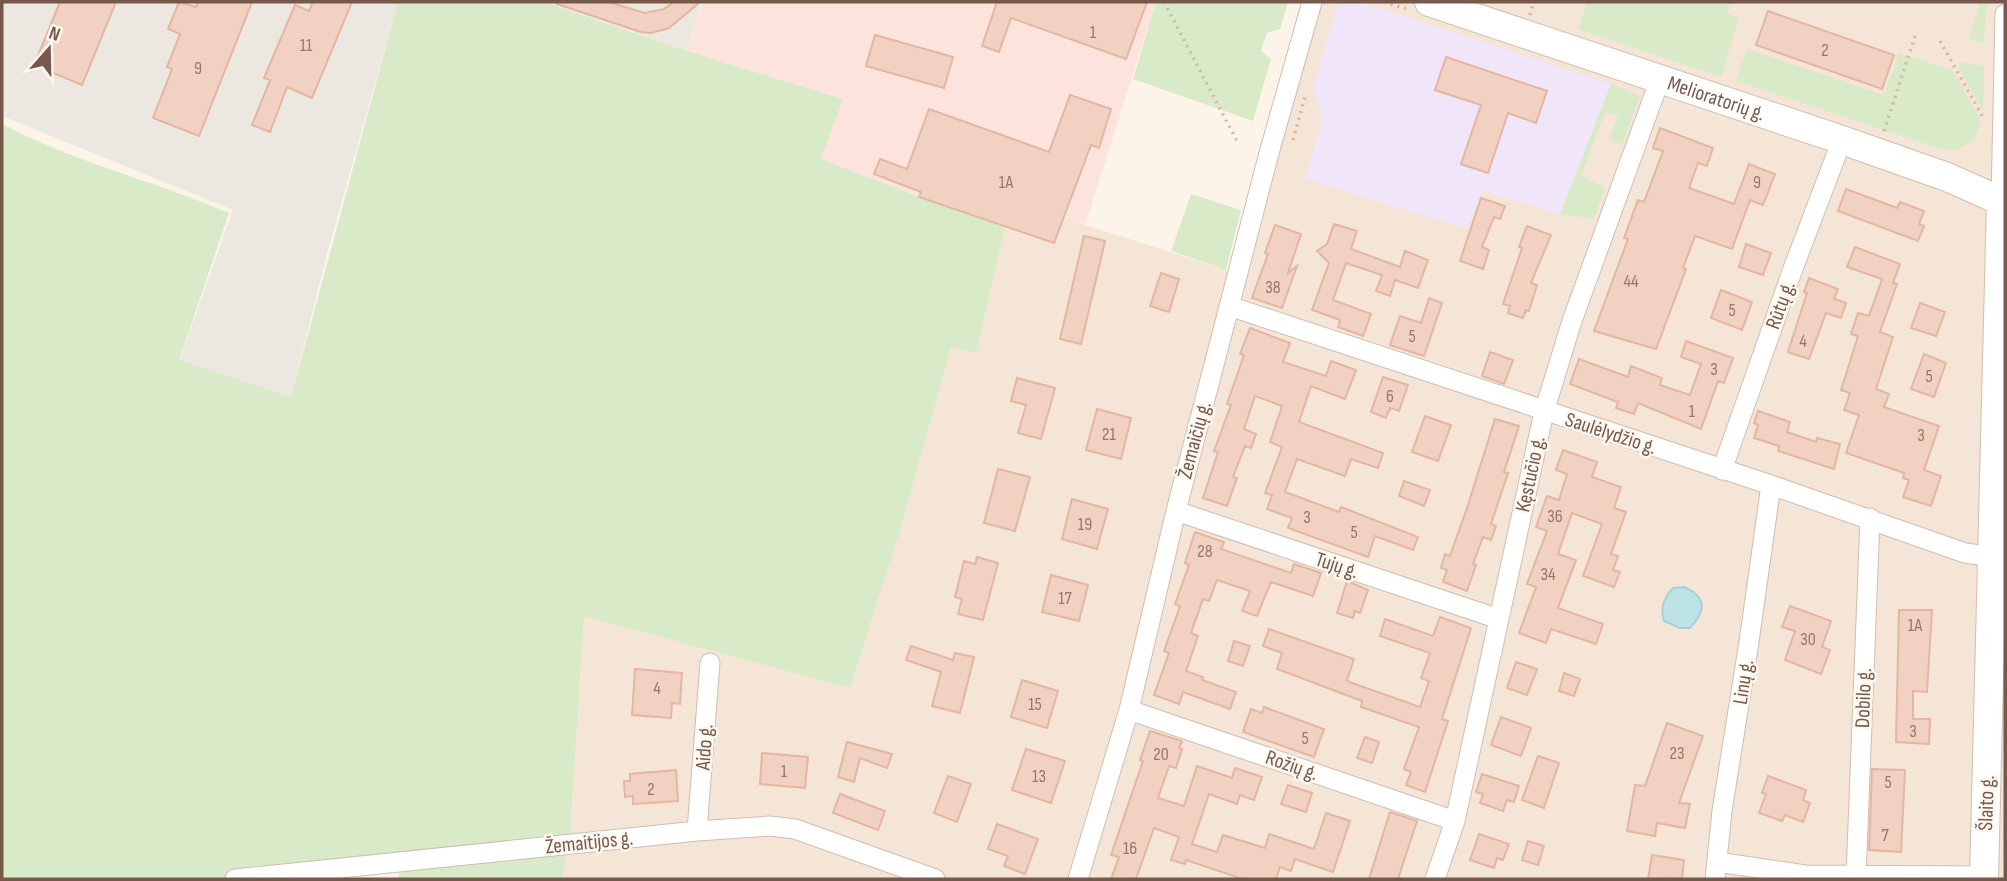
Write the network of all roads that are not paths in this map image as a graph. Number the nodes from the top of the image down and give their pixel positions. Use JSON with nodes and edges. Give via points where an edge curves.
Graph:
{"nodes":[{"id":1,"x":1312,"y":2,"type":"edge"},
{"id":2,"x":1429,"y":2,"type":"edge"},
{"id":3,"x":2005,"y":14,"type":"edge"},
{"id":4,"x":1660,"y":79,"type":"junction"},
{"id":5,"x":1842,"y":140,"type":"junction"},
{"id":6,"x":2001,"y":201,"type":"junction"},
{"id":7,"x":1230,"y":306,"type":"junction"},
{"id":8,"x":1544,"y":411,"type":"junction"},
{"id":9,"x":1722,"y":470,"type":"junction"},
{"id":10,"x":1771,"y":485,"type":"junction"},
{"id":11,"x":1176,"y":511,"type":"junction"},
{"id":12,"x":1870,"y":518,"type":"junction"},
{"id":13,"x":1993,"y":557,"type":"junction"},
{"id":14,"x":1499,"y":619,"type":"junction"},
{"id":15,"x":710,"y":663,"type":"dead end"},
{"id":16,"x":1129,"y":710,"type":"junction"},
{"id":17,"x":1455,"y":821,"type":"junction"},
{"id":18,"x":697,"y":831,"type":"junction"},
{"id":19,"x":1717,"y":870,"type":"edge"},
{"id":20,"x":1856,"y":877,"type":"junction"},
{"id":21,"x":1984,"y":878,"type":"edge"},
{"id":22,"x":235,"y":879,"type":"edge"},
{"id":23,"x":935,"y":879,"type":"edge"},
{"id":24,"x":1078,"y":879,"type":"edge"},
{"id":25,"x":1435,"y":879,"type":"edge"}],
"edges":[{"from":1,"to":7,"type":"street","name":"Žemaičių g."},
{"from":2,"to":4,"type":"main road","name":"Melioratorių g."},
{"from":3,"to":6,"type":"street","name":"Šlaito g."},
{"from":4,"to":5,"type":"main road","name":"Melioratorių g."},
{"from":4,"to":8,"type":"street","name":"Kęstučio g."},
{"from":5,"to":6,"type":"main road","name":"Melioratorių g."},
{"from":5,"to":9,"type":"street","name":"Rūtų g."},
{"from":6,"to":13,"type":"main road","name":"Šlaito g."},
{"from":7,"to":8,"type":"street","name":"Saulėlydžio g."},
{"from":7,"to":11,"type":"street","name":"Žemaičių g."},
{"from":8,"to":9,"type":"street","name":"Saulėlydžio g."},
{"from":8,"to":14,"type":"street","name":"Kęstučio g."},
{"from":9,"to":10,"type":"street","name":"Saulėlydžio g."},
{"from":10,"to":12,"type":"street","name":"Saulėlydžio g."},
{"from":10,"to":19,"type":"street","name":"Linų g."},
{"from":11,"to":14,"type":"street","name":"Tujų g."},
{"from":11,"to":16,"type":"street","name":"Žemaičių g."},
{"from":12,"to":13,"type":"street","name":"Saulėlydžio g.","via":[[1965,553]]},
{"from":12,"to":20,"type":"street","name":"Dobilo g."},
{"from":13,"to":21,"type":"main road","name":"Šlaito g."},
{"from":14,"to":17,"type":"street","name":"Kęstučio g."},
{"from":15,"to":18,"type":"street","name":"Aido g."},
{"from":16,"to":17,"type":"street","name":"Rožių g."},
{"from":16,"to":24,"type":"street","name":"Žemaičių g."},
{"from":17,"to":25,"type":"street","name":"Kęstučio g."},
{"from":18,"to":22,"type":"street","name":"Žemaitijos g."},
{"from":18,"to":23,"type":"street","name":"Žemaitijos g.","via":[[770,826],[795,829]]},
{"from":19,"to":20,"type":"street"},
{"from":20,"to":21,"type":"street"}]}
